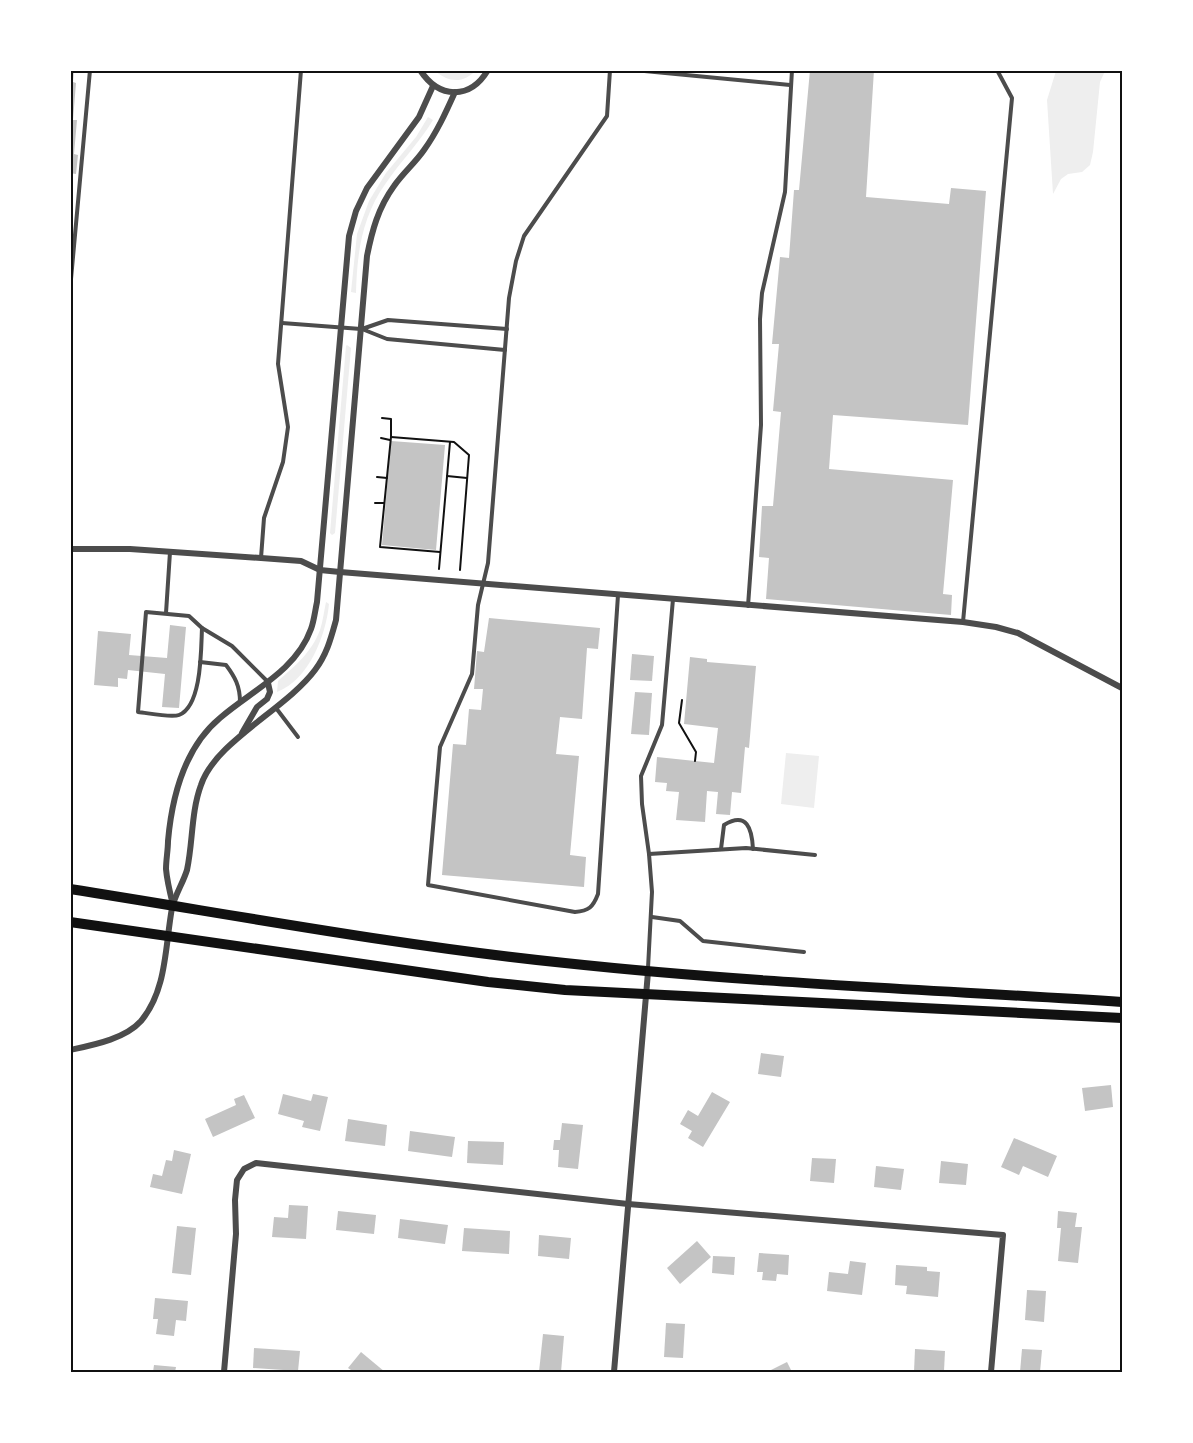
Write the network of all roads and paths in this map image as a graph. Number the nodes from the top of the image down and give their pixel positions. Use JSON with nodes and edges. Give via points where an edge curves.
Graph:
{"nodes":[{"id":1,"x":90,"y":70,"type":"edge"},
{"id":2,"x":301,"y":70,"type":"edge"},
{"id":3,"x":420,"y":70,"type":"edge"},
{"id":4,"x":488,"y":70,"type":"edge"},
{"id":5,"x":610,"y":70,"type":"edge"},
{"id":6,"x":634,"y":70,"type":"edge"},
{"id":7,"x":792,"y":70,"type":"edge"},
{"id":8,"x":997,"y":70,"type":"edge"},
{"id":9,"x":790,"y":85,"type":"junction"},
{"id":10,"x":433,"y":86,"type":"junction"},
{"id":11,"x":455,"y":92,"type":"junction"},
{"id":12,"x":70,"y":290,"type":"edge"},
{"id":13,"x":282,"y":322,"type":"junction"},
{"id":14,"x":340,"y":327,"type":"junction"},
{"id":15,"x":362,"y":329,"type":"junction"},
{"id":16,"x":507,"y":329,"type":"junction"},
{"id":17,"x":505,"y":350,"type":"junction"},
{"id":18,"x":382,"y":418,"type":"dead end"},
{"id":19,"x":381,"y":438,"type":"dead end"},
{"id":20,"x":390,"y":438,"type":"junction"},
{"id":21,"x":450,"y":442,"type":"junction"},
{"id":22,"x":447,"y":476,"type":"junction"},
{"id":23,"x":377,"y":477,"type":"dead end"},
{"id":24,"x":387,"y":478,"type":"junction"},
{"id":25,"x":467,"y":478,"type":"junction"},
{"id":26,"x":375,"y":503,"type":"dead end"},
{"id":27,"x":384,"y":504,"type":"junction"},
{"id":28,"x":70,"y":549,"type":"edge"},
{"id":29,"x":170,"y":552,"type":"junction"},
{"id":30,"x":440,"y":552,"type":"junction"},
{"id":31,"x":261,"y":558,"type":"junction"},
{"id":32,"x":439,"y":569,"type":"dead end"},
{"id":33,"x":320,"y":570,"type":"junction"},
{"id":34,"x":460,"y":570,"type":"dead end"},
{"id":35,"x":340,"y":572,"type":"junction"},
{"id":36,"x":484,"y":584,"type":"junction"},
{"id":37,"x":618,"y":595,"type":"junction"},
{"id":38,"x":673,"y":599,"type":"junction"},
{"id":39,"x":748,"y":606,"type":"junction"},
{"id":40,"x":166,"y":613,"type":"junction"},
{"id":41,"x":963,"y":622,"type":"junction"},
{"id":42,"x":202,"y":628,"type":"junction"},
{"id":43,"x":200,"y":662,"type":"junction"},
{"id":44,"x":268,"y":683,"type":"junction"},
{"id":45,"x":1122,"y":688,"type":"edge"},
{"id":46,"x":682,"y":700,"type":"dead end"},
{"id":47,"x":240,"y":702,"type":"junction"},
{"id":48,"x":276,"y":708,"type":"junction"},
{"id":49,"x":298,"y":737,"type":"dead end"},
{"id":50,"x":239,"y":739,"type":"junction"},
{"id":51,"x":695,"y":761,"type":"dead end"},
{"id":52,"x":721,"y":849,"type":"junction"},
{"id":53,"x":753,"y":849,"type":"junction"},
{"id":54,"x":649,"y":854,"type":"junction"},
{"id":55,"x":814,"y":855,"type":"dead end"},
{"id":56,"x":70,"y":888,"type":"edge"},
{"id":57,"x":173,"y":906,"type":"junction"},
{"id":58,"x":652,"y":917,"type":"junction"},
{"id":59,"x":70,"y":922,"type":"edge"},
{"id":60,"x":168,"y":937,"type":"junction"},
{"id":61,"x":804,"y":952,"type":"dead end"},
{"id":62,"x":648,"y":972,"type":"junction"},
{"id":63,"x":647,"y":996,"type":"junction"},
{"id":64,"x":1122,"y":1002,"type":"edge"},
{"id":65,"x":1122,"y":1018,"type":"edge"},
{"id":66,"x":70,"y":1050,"type":"edge"},
{"id":67,"x":628,"y":1204,"type":"junction"},
{"id":68,"x":224,"y":1372,"type":"edge"},
{"id":69,"x":614,"y":1372,"type":"edge"},
{"id":70,"x":991,"y":1372,"type":"edge"}],
"edges":[{"from":1,"to":12,"type":"lane"},
{"from":2,"to":13,"type":"lane"},
{"from":3,"to":10,"type":"street"},
{"from":4,"to":11,"type":"street","via":[[468,90]]},
{"from":5,"to":16,"type":"lane","via":[[607,116],[524,236],[509,298]]},
{"from":6,"to":9,"type":"lane"},
{"from":7,"to":9,"type":"lane"},
{"from":8,"to":41,"type":"lane","via":[[1011,98]]},
{"from":9,"to":39,"type":"lane","via":[[785,192],[762,293],[762,425]]},
{"from":10,"to":11,"type":"street"},
{"from":10,"to":14,"type":"street","via":[[419,117],[367,188],[356,211],[346,256]]},
{"from":11,"to":15,"type":"street","via":[[424,150],[394,185],[377,215],[367,256]]},
{"from":13,"to":14,"type":"lane"},
{"from":13,"to":31,"type":"lane","via":[[278,364],[288,427],[283,462],[264,518]]},
{"from":14,"to":15,"type":"lane"},
{"from":14,"to":33,"type":"street"},
{"from":15,"to":16,"type":"lane","via":[[388,320]]},
{"from":15,"to":17,"type":"lane","via":[[387,339]]},
{"from":15,"to":35,"type":"street"},
{"from":16,"to":17,"type":"lane"},
{"from":17,"to":36,"type":"lane"},
{"from":18,"to":20,"type":"path","via":[[391,419]]},
{"from":19,"to":20,"type":"path"},
{"from":20,"to":21,"type":"path"},
{"from":20,"to":24,"type":"path"},
{"from":21,"to":22,"type":"path"},
{"from":21,"to":25,"type":"path","via":[[469,455]]},
{"from":22,"to":25,"type":"path"},
{"from":22,"to":30,"type":"path"},
{"from":23,"to":24,"type":"path"},
{"from":24,"to":27,"type":"path"},
{"from":25,"to":34,"type":"path"},
{"from":26,"to":27,"type":"path"},
{"from":27,"to":30,"type":"path","via":[[380,547]]},
{"from":28,"to":29,"type":"street"},
{"from":29,"to":31,"type":"street"},
{"from":29,"to":40,"type":"lane"},
{"from":30,"to":32,"type":"path"},
{"from":31,"to":33,"type":"street","via":[[301,561]]},
{"from":33,"to":35,"type":"street"},
{"from":33,"to":44,"type":"street","via":[[311,629],[302,646]]},
{"from":35,"to":36,"type":"street"},
{"from":35,"to":48,"type":"street","via":[[336,620],[328,649],[316,669]]},
{"from":36,"to":37,"type":"street"},
{"from":36,"to":37,"type":"lane","via":[[478,605],[472,674],[440,747],[428,885],[575,912],[594,905],[598,894]]},
{"from":37,"to":38,"type":"street"},
{"from":38,"to":39,"type":"street"},
{"from":38,"to":54,"type":"lane","via":[[662,725],[641,776]]},
{"from":39,"to":41,"type":"street"},
{"from":40,"to":42,"type":"lane","via":[[189,616]]},
{"from":40,"to":43,"type":"lane","via":[[146,612],[138,712],[178,716],[188,710],[195,696]]},
{"from":41,"to":45,"type":"street","via":[[1017,633]]},
{"from":42,"to":43,"type":"lane"},
{"from":42,"to":44,"type":"lane","via":[[232,646]]},
{"from":43,"to":47,"type":"lane","via":[[226,665],[240,690]]},
{"from":44,"to":47,"type":"street"},
{"from":44,"to":50,"type":"street","via":[[267,699],[257,707]]},
{"from":46,"to":51,"type":"path","via":[[679,723],[696,752]]},
{"from":47,"to":57,"type":"street","via":[[197,743],[174,797],[166,868]]},
{"from":48,"to":49,"type":"lane"},
{"from":48,"to":50,"type":"street"},
{"from":50,"to":57,"type":"street","via":[[212,762],[201,784],[186,871]]},
{"from":52,"to":53,"type":"lane"},
{"from":52,"to":53,"type":"lane","via":[[724,825],[732,820],[748,825]]},
{"from":52,"to":54,"type":"lane"},
{"from":53,"to":55,"type":"lane"},
{"from":54,"to":58,"type":"lane"},
{"from":56,"to":57,"type":"main road"},
{"from":57,"to":60,"type":"street"},
{"from":57,"to":62,"type":"main road","via":[[489,954]]},
{"from":58,"to":61,"type":"lane","via":[[680,921],[703,941]]},
{"from":58,"to":62,"type":"lane"},
{"from":59,"to":60,"type":"main road"},
{"from":60,"to":63,"type":"main road","via":[[488,982]]},
{"from":60,"to":66,"type":"street","via":[[159,988],[139,1022],[121,1035]]},
{"from":62,"to":63,"type":"street"},
{"from":62,"to":64,"type":"main road"},
{"from":63,"to":65,"type":"main road"},
{"from":63,"to":67,"type":"street"},
{"from":67,"to":68,"type":"street","via":[[256,1163],[244,1169],[237,1180]]},
{"from":67,"to":69,"type":"street"},
{"from":67,"to":70,"type":"street","via":[[1003,1234]]}]}
